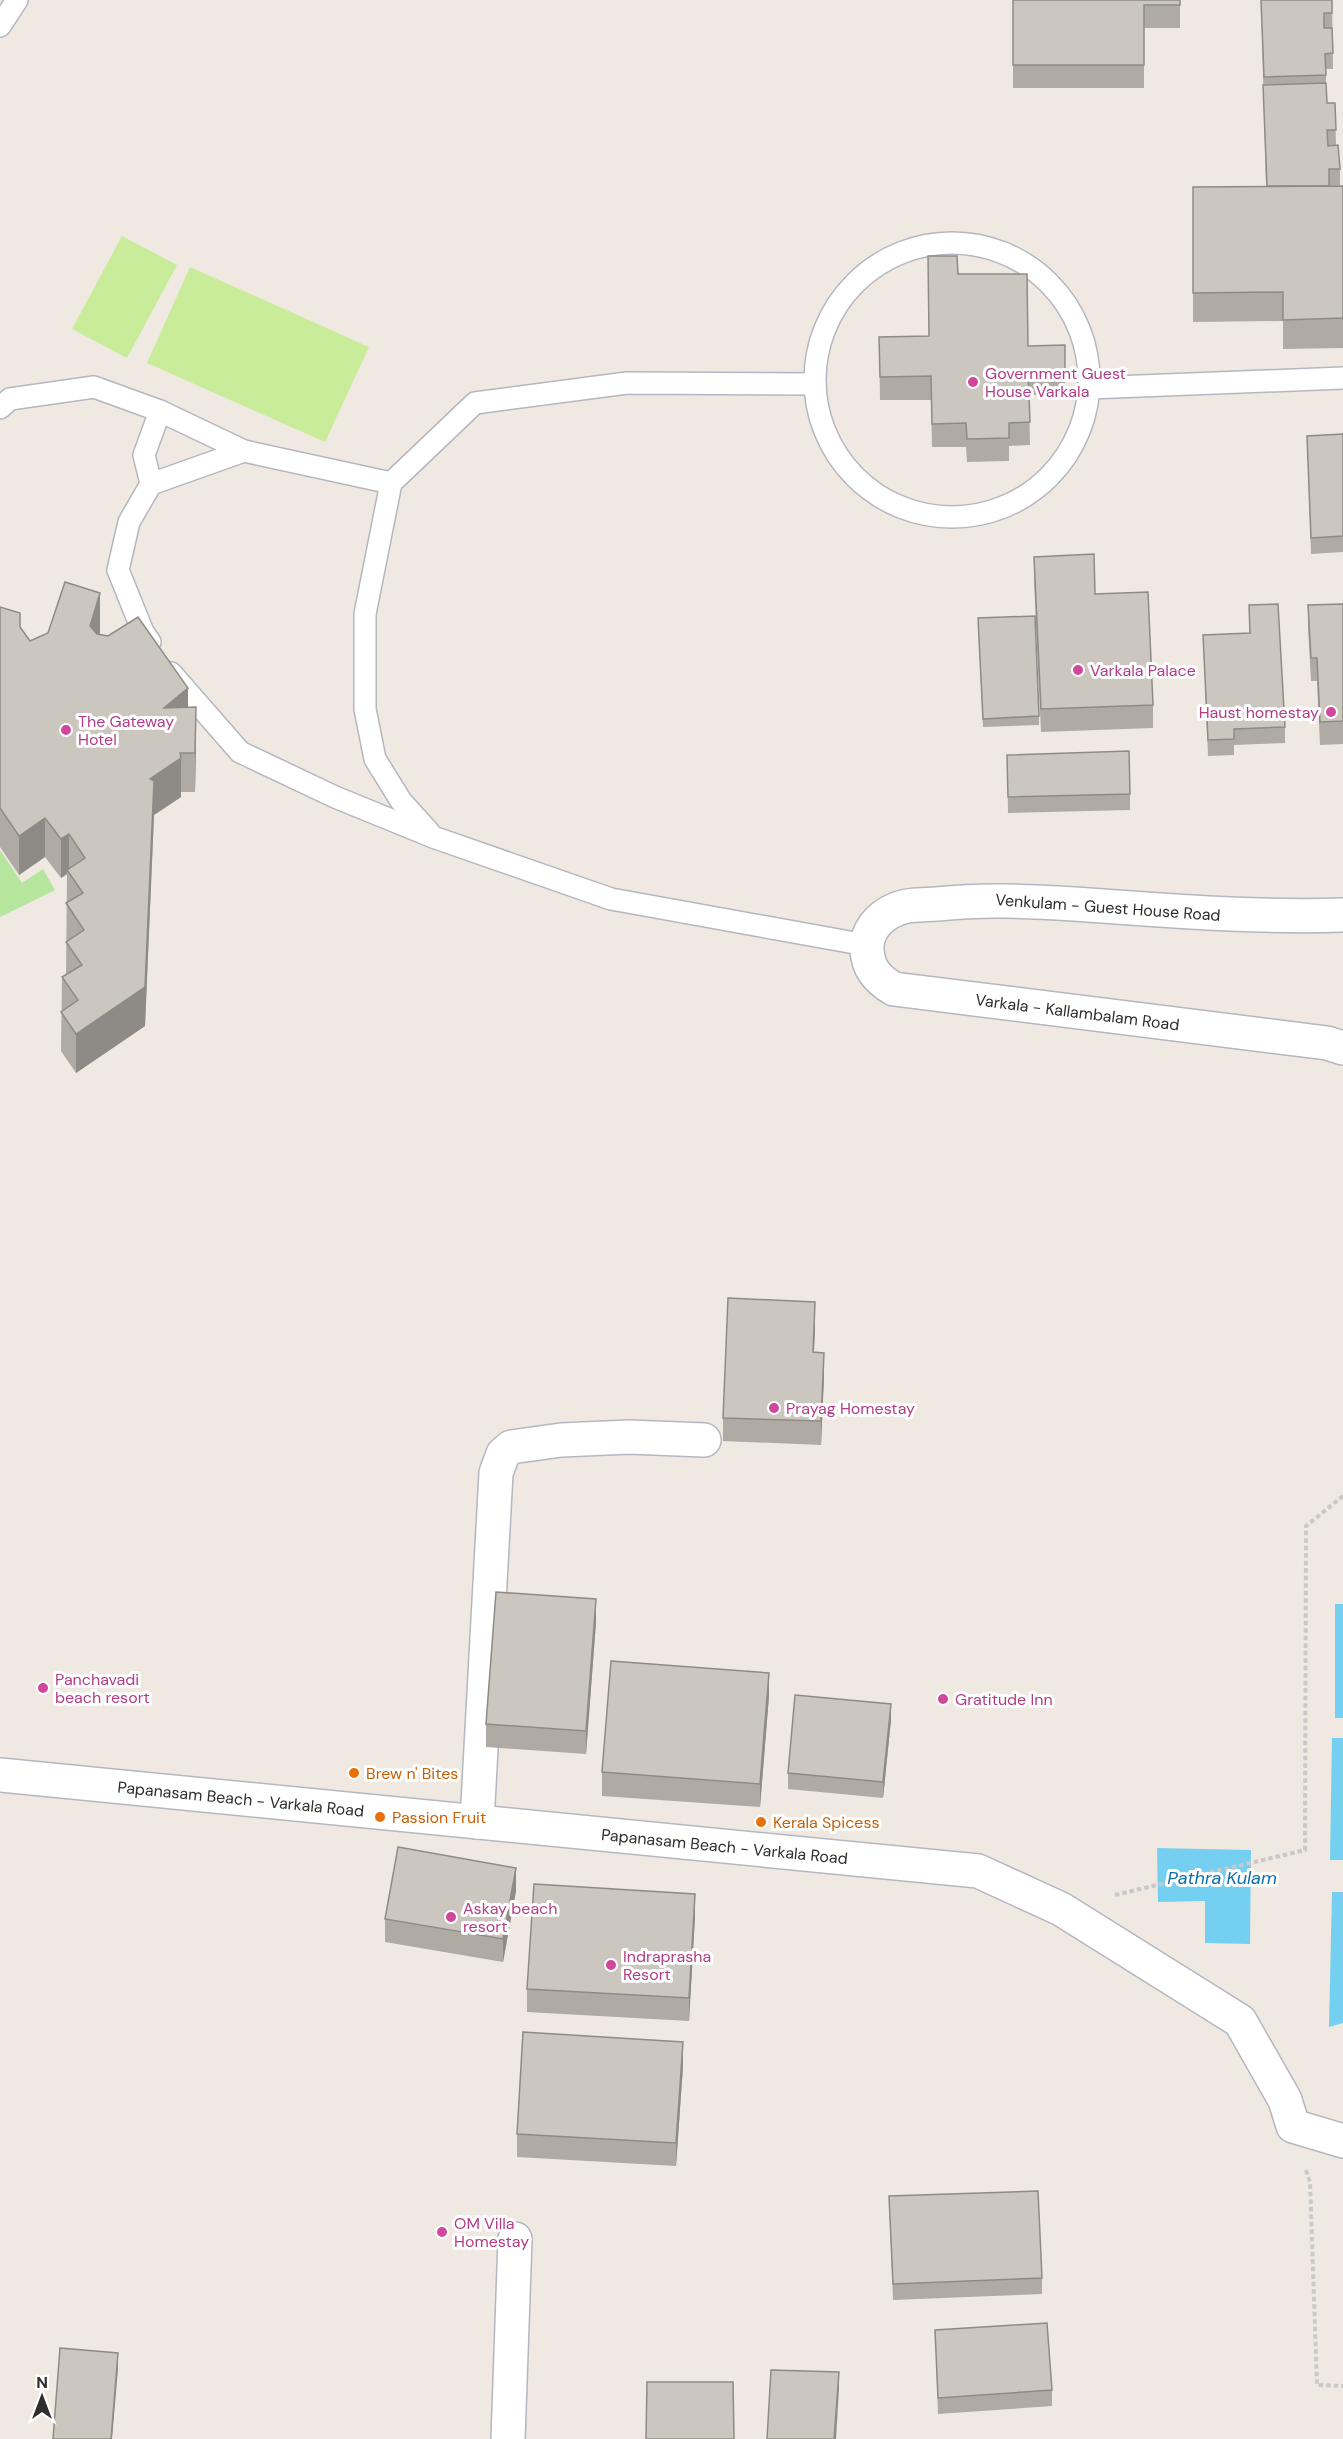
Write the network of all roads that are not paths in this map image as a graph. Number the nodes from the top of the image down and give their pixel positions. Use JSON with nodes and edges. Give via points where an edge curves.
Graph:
{"nodes":[{"id":1,"x":17,"y":0,"type":"edge"},
{"id":2,"x":0,"y":26,"type":"edge"},
{"id":3,"x":1343,"y":378,"type":"edge"},
{"id":4,"x":815,"y":384,"type":"junction"},
{"id":5,"x":1090,"y":388,"type":"junction"},
{"id":6,"x":0,"y":408,"type":"edge"},
{"id":7,"x":160,"y":411,"type":"junction"},
{"id":8,"x":244,"y":451,"type":"junction"},
{"id":9,"x":152,"y":483,"type":"junction"},
{"id":10,"x":390,"y":483,"type":"junction"},
{"id":11,"x":433,"y":837,"type":"junction"},
{"id":12,"x":1343,"y":915,"type":"edge"},
{"id":13,"x":872,"y":933,"type":"junction"},
{"id":14,"x":1343,"y":1048,"type":"edge"},
{"id":15,"x":704,"y":1440,"type":"dead end"},
{"id":16,"x":0,"y":1775,"type":"edge"},
{"id":17,"x":477,"y":1822,"type":"junction"},
{"id":18,"x":1343,"y":2141,"type":"edge"},
{"id":19,"x":515,"y":2239,"type":"dead end"},
{"id":20,"x":508,"y":2439,"type":"edge"}],
"edges":[{"from":1,"to":2,"type":"lane"},
{"from":3,"to":5,"type":"lane"},
{"from":4,"to":5,"type":"lane","via":[[817,411],[835,454],[864,487],[902,509],[944,518],[987,513],[1027,496],[1059,468],[1082,430]]},
{"from":4,"to":5,"type":"lane","via":[[814,364],[827,319],[855,282],[894,255],[940,243],[987,247],[1019,261],[1030,266],[1065,299],[1085,341]]},
{"from":4,"to":10,"type":"lane","via":[[627,383],[475,403]]},
{"from":6,"to":7,"type":"lane","via":[[10,399],[94,387]]},
{"from":7,"to":8,"type":"lane"},
{"from":7,"to":9,"type":"lane","via":[[144,454]]},
{"from":8,"to":9,"type":"lane"},
{"from":8,"to":10,"type":"lane"},
{"from":9,"to":11,"type":"lane","via":[[129,522],[118,570],[143,632],[180,686],[240,752]]},
{"from":10,"to":11,"type":"lane","via":[[365,614],[365,709],[375,759],[401,801]]},
{"from":11,"to":13,"type":"lane","via":[[611,899]]},
{"from":12,"to":13,"type":"street","name":"Venkulam - Guest House Road","via":[[1275,917],[989,899],[897,908]]},
{"from":13,"to":14,"type":"street","name":"Varkala - Kallambalam Road","via":[[867,959],[873,972],[894,989]]},
{"from":15,"to":17,"type":"street","via":[[561,1440],[511,1447],[503,1454],[496,1473]]},
{"from":16,"to":17,"type":"street","name":"Papanasam Beach - Varkala Road"},
{"from":17,"to":18,"type":"street","name":"Papanasam Beach - Varkala Road","via":[[978,1871],[1061,1909],[1240,2021],[1285,2100],[1293,2126]]},
{"from":19,"to":20,"type":"street"}]}
